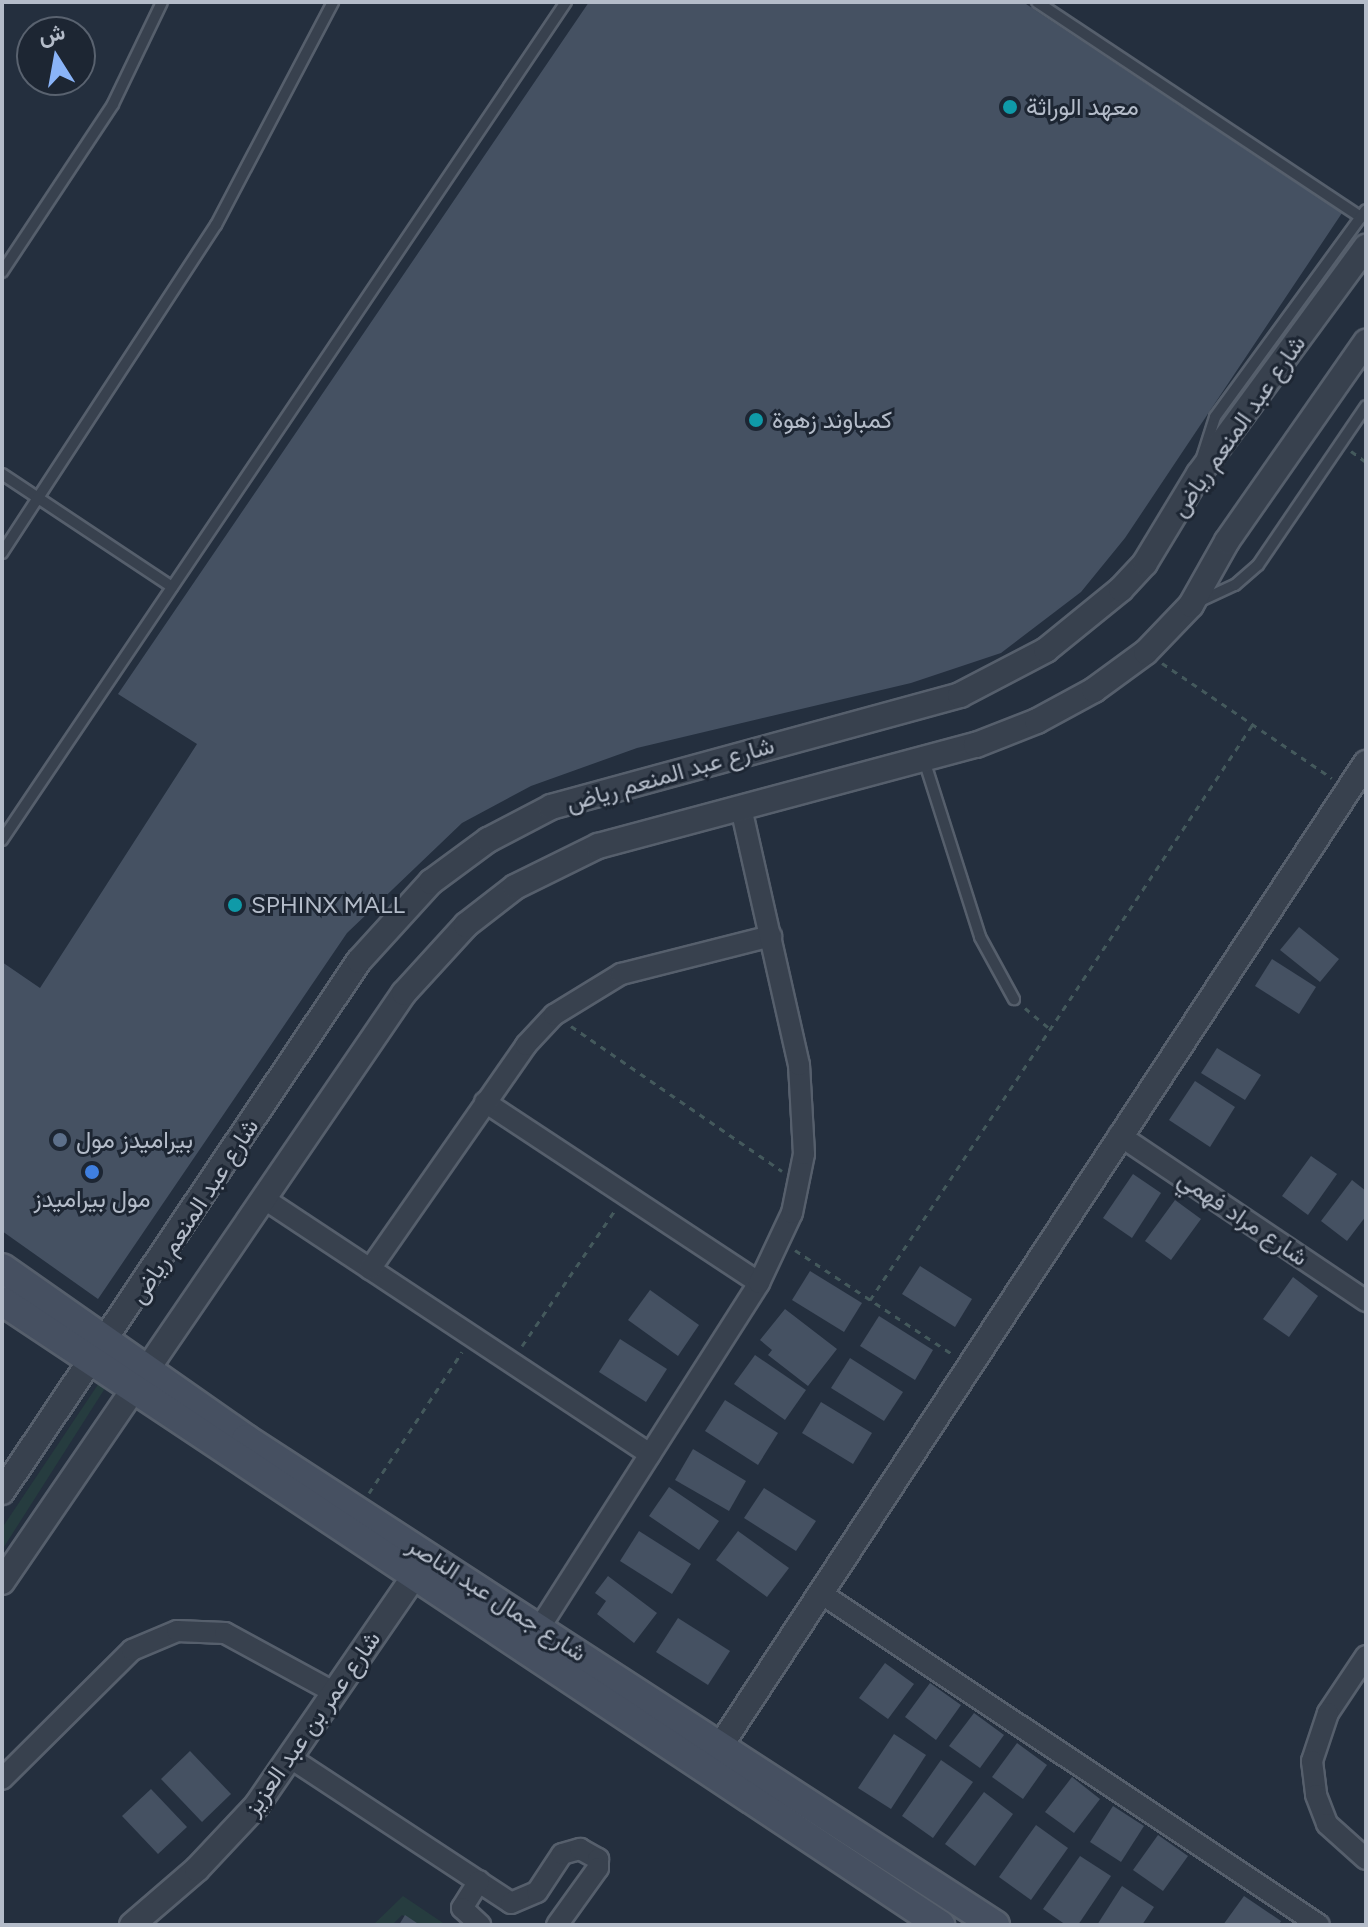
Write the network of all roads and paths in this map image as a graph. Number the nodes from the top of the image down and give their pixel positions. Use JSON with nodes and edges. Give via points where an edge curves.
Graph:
{"nodes":[{"id":1,"x":162,"y":2,"type":"edge"},
{"id":2,"x":333,"y":2,"type":"edge"},
{"id":3,"x":566,"y":2,"type":"edge"},
{"id":4,"x":1037,"y":2,"type":"edge"},
{"id":5,"x":1364,"y":214,"type":"edge"},
{"id":6,"x":1366,"y":247,"type":"edge"},
{"id":7,"x":2,"y":272,"type":"edge"},
{"id":8,"x":1366,"y":342,"type":"edge"},
{"id":9,"x":1366,"y":406,"type":"edge"},
{"id":10,"x":1341,"y":444,"type":"junction"},
{"id":11,"x":1366,"y":462,"type":"edge"},
{"id":12,"x":2,"y":474,"type":"edge"},
{"id":13,"x":1199,"y":474,"type":"junction"},
{"id":14,"x":38,"y":498,"type":"junction"},
{"id":15,"x":2,"y":553,"type":"edge"},
{"id":16,"x":172,"y":587,"type":"junction"},
{"id":17,"x":1191,"y":605,"type":"junction"},
{"id":18,"x":1146,"y":652,"type":"junction"},
{"id":19,"x":1253,"y":724,"type":"junction"},
{"id":20,"x":924,"y":760,"type":"junction"},
{"id":21,"x":1366,"y":763,"type":"edge"},
{"id":22,"x":1348,"y":789,"type":"junction"},
{"id":23,"x":741,"y":808,"type":"junction"},
{"id":24,"x":2,"y":840,"type":"edge"},
{"id":25,"x":771,"y":936,"type":"junction"},
{"id":26,"x":1014,"y":999,"type":"joint"},
{"id":27,"x":554,"y":1015,"type":"junction"},
{"id":28,"x":1050,"y":1029,"type":"junction"},
{"id":29,"x":485,"y":1102,"type":"junction"},
{"id":30,"x":1119,"y":1135,"type":"junction"},
{"id":31,"x":799,"y":1184,"type":"junction"},
{"id":32,"x":625,"y":1195,"type":"junction"},
{"id":33,"x":263,"y":1198,"type":"junction"},
{"id":34,"x":782,"y":1241,"type":"junction"},
{"id":35,"x":2,"y":1268,"type":"edge"},
{"id":36,"x":370,"y":1269,"type":"junction"},
{"id":37,"x":759,"y":1283,"type":"junction"},
{"id":38,"x":870,"y":1300,"type":"junction"},
{"id":39,"x":2,"y":1301,"type":"edge"},
{"id":40,"x":1366,"y":1301,"type":"edge"},
{"id":41,"x":472,"y":1337,"type":"junction"},
{"id":42,"x":100,"y":1351,"type":"junction"},
{"id":43,"x":511,"y":1362,"type":"junction"},
{"id":44,"x":970,"y":1366,"type":"junction"},
{"id":45,"x":140,"y":1378,"type":"junction"},
{"id":46,"x":650,"y":1454,"type":"junction"},
{"id":47,"x":2,"y":1492,"type":"edge"},
{"id":48,"x":358,"y":1509,"type":"junction"},
{"id":49,"x":413,"y":1578,"type":"junction"},
{"id":50,"x":2,"y":1582,"type":"edge"},
{"id":51,"x":822,"y":1594,"type":"junction"},
{"id":52,"x":540,"y":1627,"type":"junction"},
{"id":53,"x":1366,"y":1656,"type":"edge"},
{"id":54,"x":335,"y":1693,"type":"junction"},
{"id":55,"x":721,"y":1745,"type":"junction"},
{"id":56,"x":292,"y":1759,"type":"junction"},
{"id":57,"x":2,"y":1779,"type":"edge"},
{"id":58,"x":1366,"y":1859,"type":"edge"},
{"id":59,"x":479,"y":1881,"type":"junction"},
{"id":60,"x":132,"y":1925,"type":"edge"},
{"id":61,"x":480,"y":1925,"type":"edge"},
{"id":62,"x":557,"y":1925,"type":"edge"},
{"id":63,"x":940,"y":1925,"type":"edge"},
{"id":64,"x":995,"y":1925,"type":"edge"},
{"id":65,"x":1319,"y":1925,"type":"edge"}],
"edges":[{"from":1,"to":7,"type":"lane","via":[[113,104]]},
{"from":2,"to":14,"type":"lane","via":[[216,225]]},
{"from":3,"to":16,"type":"lane"},
{"from":4,"to":5,"type":"lane"},
{"from":5,"to":13,"type":"lane","via":[[1215,417]]},
{"from":6,"to":13,"type":"street","name":"شارع عبد المنعم رياض"},
{"from":8,"to":17,"type":"street","name":"شارع عبد المنعم رياض","via":[[1227,541]]},
{"from":9,"to":10,"type":"lane"},
{"from":10,"to":11,"type":"path"},
{"from":10,"to":17,"type":"lane","via":[[1258,565],[1235,585]]},
{"from":12,"to":14,"type":"lane"},
{"from":13,"to":42,"type":"street","name":"شارع عبد المنعم رياض","via":[[1161,539],[1121,589],[1046,650],[990,683],[944,700],[584,795],[519,822],[459,860],[405,906],[359,961]]},
{"from":14,"to":15,"type":"lane"},
{"from":14,"to":16,"type":"lane"},
{"from":16,"to":24,"type":"lane"},
{"from":17,"to":18,"type":"street","name":"شارع عبد المنعم رياض"},
{"from":18,"to":19,"type":"path"},
{"from":18,"to":20,"type":"street","name":"شارع عبد المنعم رياض","via":[[1094,690],[1037,721]]},
{"from":19,"to":22,"type":"path"},
{"from":19,"to":28,"type":"path"},
{"from":20,"to":23,"type":"street","name":"شارع عبد المنعم رياض"},
{"from":20,"to":26,"type":"lane","via":[[980,937]]},
{"from":21,"to":22,"type":"street"},
{"from":22,"to":30,"type":"street"},
{"from":23,"to":25,"type":"street"},
{"from":23,"to":33,"type":"street","name":"شارع عبد المنعم رياض","via":[[569,858],[477,915],[404,993]]},
{"from":25,"to":27,"type":"street","via":[[621,974]]},
{"from":25,"to":31,"type":"street","via":[[801,1079],[805,1124]]},
{"from":26,"to":28,"type":"path"},
{"from":27,"to":29,"type":"street"},
{"from":27,"to":31,"type":"path"},
{"from":28,"to":38,"type":"path"},
{"from":29,"to":32,"type":"street"},
{"from":29,"to":36,"type":"street"},
{"from":30,"to":40,"type":"street","name":"شارع مراد فهمي"},
{"from":30,"to":44,"type":"street"},
{"from":31,"to":34,"type":"street"},
{"from":32,"to":37,"type":"street"},
{"from":32,"to":43,"type":"path"},
{"from":33,"to":36,"type":"street"},
{"from":33,"to":45,"type":"street","name":"شارع عبد المنعم رياض"},
{"from":34,"to":37,"type":"street"},
{"from":34,"to":38,"type":"path"},
{"from":35,"to":42,"type":"main road","name":"شارع جمال عبد الناصر"},
{"from":36,"to":41,"type":"street"},
{"from":37,"to":46,"type":"street"},
{"from":38,"to":44,"type":"path"},
{"from":39,"to":42,"type":"main road","name":"شارع جمال عبد الناصر"},
{"from":41,"to":43,"type":"street"},
{"from":41,"to":48,"type":"path"},
{"from":42,"to":45,"type":"main road","name":"شارع جمال عبد الناصر"},
{"from":42,"to":47,"type":"street","name":"شارع عبد المنعم رياض"},
{"from":43,"to":46,"type":"street"},
{"from":44,"to":51,"type":"street"},
{"from":45,"to":48,"type":"main road","name":"شارع جمال عبد الناصر"},
{"from":45,"to":49,"type":"main road","name":"شارع جمال عبد الناصر"},
{"from":45,"to":50,"type":"street","name":"شارع عبد المنعم رياض"},
{"from":46,"to":52,"type":"street"},
{"from":48,"to":52,"type":"main road","name":"شارع جمال عبد الناصر"},
{"from":49,"to":54,"type":"street","name":"شارع عمر بن عبد العزيز"},
{"from":49,"to":63,"type":"main road","name":"شارع جمال عبد الناصر"},
{"from":51,"to":55,"type":"street"},
{"from":51,"to":65,"type":"street"},
{"from":52,"to":55,"type":"main road","name":"شارع جمال عبد الناصر"},
{"from":53,"to":58,"type":"street","via":[[1328,1713],[1312,1761],[1327,1824]]},
{"from":54,"to":56,"type":"street","name":"شارع عمر بن عبد العزيز"},
{"from":54,"to":57,"type":"street","via":[[225,1633],[177,1631],[132,1650]]},
{"from":55,"to":64,"type":"main road","name":"شارع جمال عبد الناصر"},
{"from":56,"to":59,"type":"street"},
{"from":56,"to":60,"type":"street","name":"شارع عمر بن عبد العزيز","via":[[228,1838]]},
{"from":59,"to":61,"type":"street","via":[[462,1908]]},
{"from":59,"to":62,"type":"street","via":[[511,1903],[525,1901],[562,1854],[586,1851],[599,1866]]}]}
